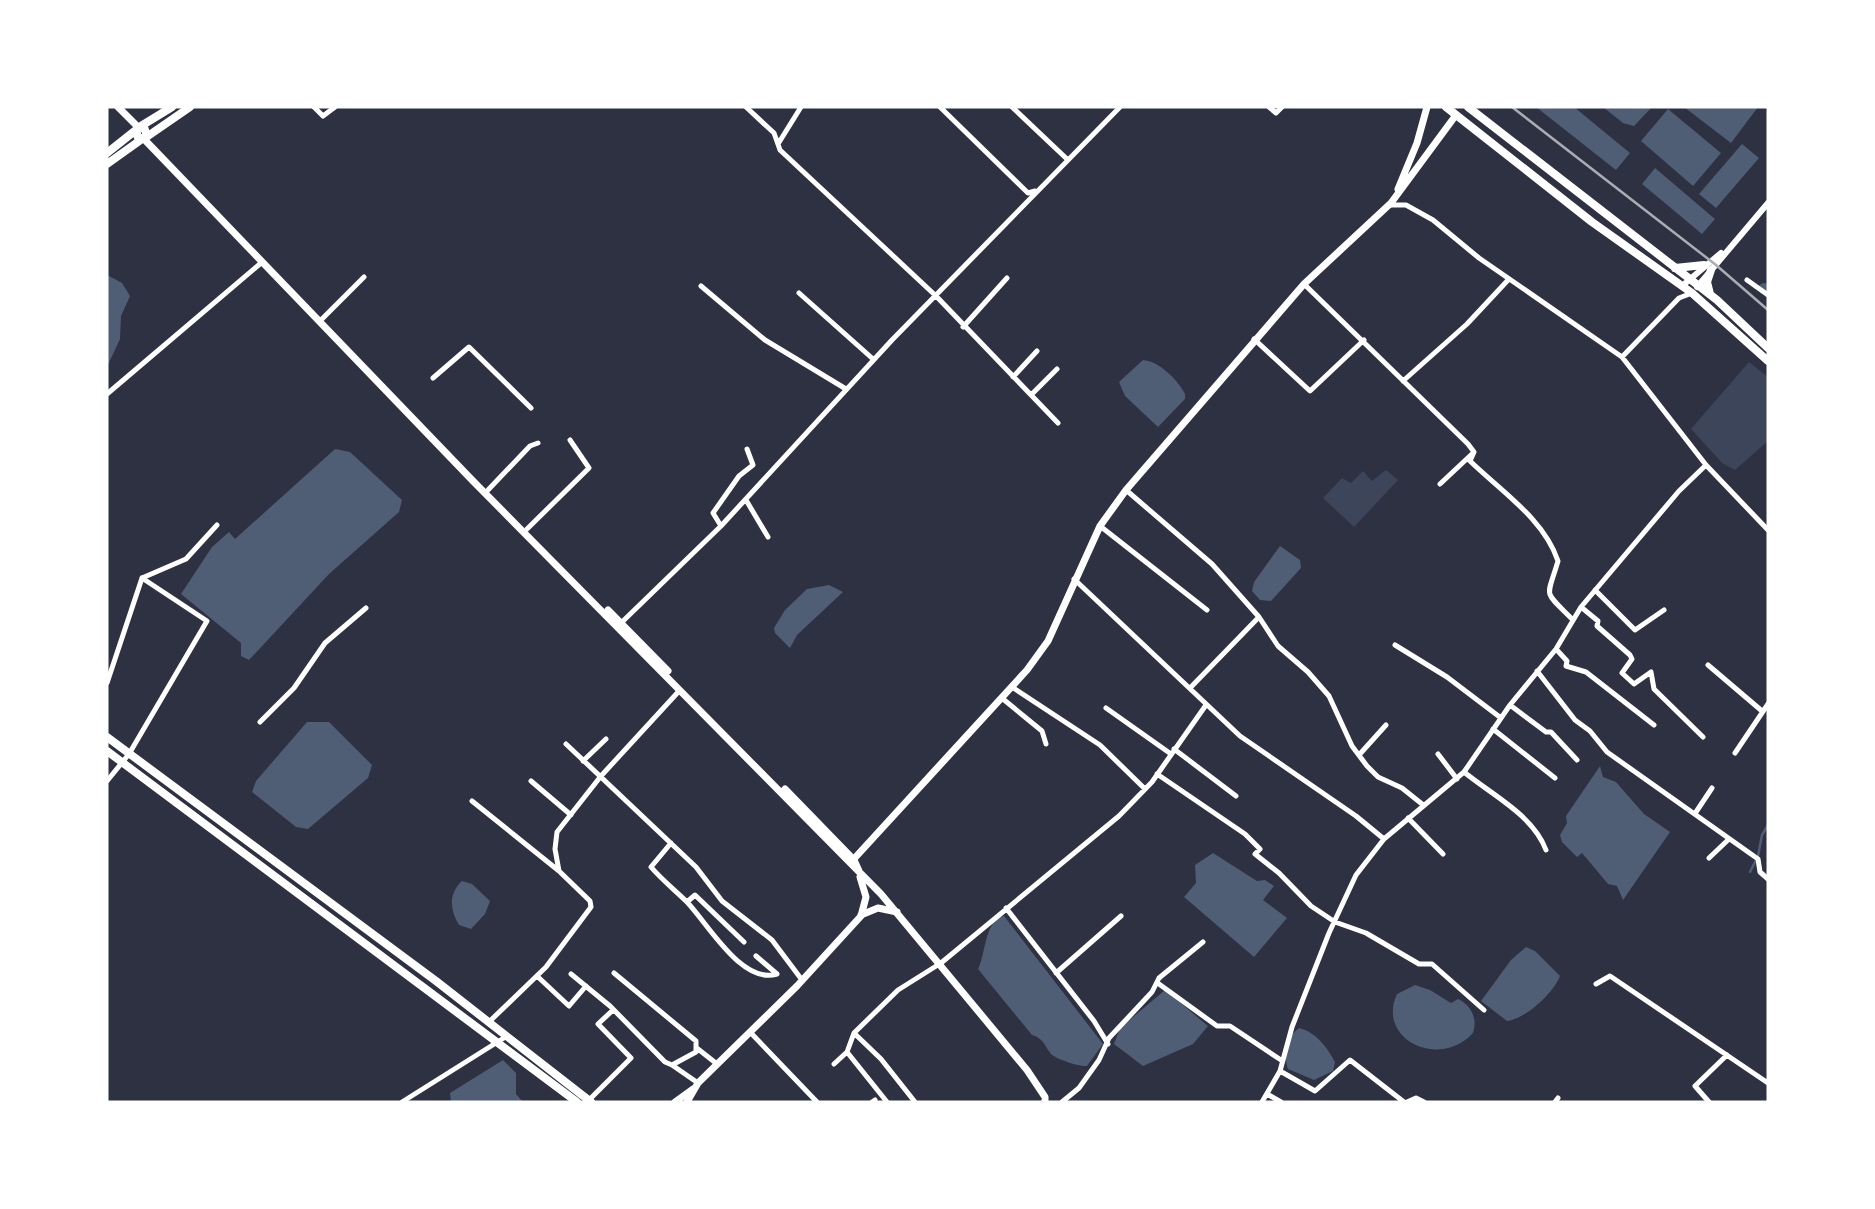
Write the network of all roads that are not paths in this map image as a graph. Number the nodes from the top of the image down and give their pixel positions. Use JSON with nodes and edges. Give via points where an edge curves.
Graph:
{"nodes":[{"id":1,"x":118,"y":107,"type":"edge"},
{"id":2,"x":172,"y":107,"type":"edge"},
{"id":3,"x":190,"y":107,"type":"edge"},
{"id":4,"x":314,"y":107,"type":"edge"},
{"id":5,"x":335,"y":107,"type":"edge"},
{"id":6,"x":746,"y":107,"type":"edge"},
{"id":7,"x":801,"y":107,"type":"edge"},
{"id":8,"x":940,"y":107,"type":"edge"},
{"id":9,"x":1012,"y":107,"type":"edge"},
{"id":10,"x":1120,"y":107,"type":"edge"},
{"id":11,"x":1269,"y":107,"type":"edge"},
{"id":12,"x":1282,"y":107,"type":"edge"},
{"id":13,"x":1427,"y":107,"type":"edge"},
{"id":14,"x":1446,"y":107,"type":"edge"},
{"id":15,"x":1468,"y":107,"type":"edge"},
{"id":16,"x":1455,"y":115,"type":"junction"},
{"id":17,"x":138,"y":128,"type":"junction"},
{"id":18,"x":144,"y":138,"type":"junction"},
{"id":19,"x":778,"y":144,"type":"junction"},
{"id":20,"x":107,"y":153,"type":"edge"},
{"id":21,"x":1068,"y":160,"type":"junction"},
{"id":22,"x":107,"y":164,"type":"edge"},
{"id":23,"x":1035,"y":191,"type":"junction"},
{"id":24,"x":1391,"y":202,"type":"junction"},
{"id":25,"x":1768,"y":205,"type":"edge"},
{"id":26,"x":261,"y":263,"type":"junction"},
{"id":27,"x":1675,"y":268,"type":"junction"},
{"id":28,"x":1708,"y":268,"type":"junction"},
{"id":29,"x":364,"y":277,"type":"dead end"},
{"id":30,"x":1007,"y":278,"type":"dead end"},
{"id":31,"x":1509,"y":279,"type":"junction"},
{"id":32,"x":1689,"y":279,"type":"junction"},
{"id":33,"x":1747,"y":280,"type":"dead end"},
{"id":34,"x":1304,"y":284,"type":"junction"},
{"id":35,"x":701,"y":286,"type":"dead end"},
{"id":36,"x":1682,"y":286,"type":"junction"},
{"id":37,"x":1695,"y":289,"type":"junction"},
{"id":38,"x":799,"y":293,"type":"dead end"},
{"id":39,"x":1711,"y":295,"type":"junction"},
{"id":40,"x":1768,"y":295,"type":"edge"},
{"id":41,"x":936,"y":296,"type":"junction"},
{"id":42,"x":1679,"y":298,"type":"junction"},
{"id":43,"x":322,"y":319,"type":"junction"},
{"id":44,"x":963,"y":327,"type":"junction"},
{"id":45,"x":1254,"y":339,"type":"junction"},
{"id":46,"x":1364,"y":340,"type":"junction"},
{"id":47,"x":1768,"y":348,"type":"edge"},
{"id":48,"x":1037,"y":351,"type":"dead end"},
{"id":49,"x":1622,"y":357,"type":"junction"},
{"id":50,"x":873,"y":359,"type":"junction"},
{"id":51,"x":1768,"y":362,"type":"edge"},
{"id":52,"x":1057,"y":369,"type":"dead end"},
{"id":53,"x":1013,"y":377,"type":"junction"},
{"id":54,"x":433,"y":378,"type":"dead end"},
{"id":55,"x":1403,"y":381,"type":"junction"},
{"id":56,"x":846,"y":389,"type":"junction"},
{"id":57,"x":107,"y":394,"type":"edge"},
{"id":58,"x":1031,"y":396,"type":"junction"},
{"id":59,"x":531,"y":408,"type":"dead end"},
{"id":60,"x":1059,"y":423,"type":"dead end"},
{"id":61,"x":570,"y":440,"type":"dead end"},
{"id":62,"x":538,"y":443,"type":"dead end"},
{"id":63,"x":747,"y":449,"type":"dead end"},
{"id":64,"x":1474,"y":452,"type":"junction"},
{"id":65,"x":1706,"y":464,"type":"junction"},
{"id":66,"x":1440,"y":484,"type":"dead end"},
{"id":67,"x":488,"y":490,"type":"junction"},
{"id":68,"x":1126,"y":490,"type":"junction"},
{"id":69,"x":746,"y":500,"type":"junction"},
{"id":70,"x":217,"y":524,"type":"dead end"},
{"id":71,"x":722,"y":526,"type":"junction"},
{"id":72,"x":1100,"y":526,"type":"junction"},
{"id":73,"x":527,"y":529,"type":"junction"},
{"id":74,"x":1768,"y":530,"type":"edge"},
{"id":75,"x":768,"y":537,"type":"dead end"},
{"id":76,"x":142,"y":578,"type":"junction"},
{"id":77,"x":1074,"y":579,"type":"junction"},
{"id":78,"x":1595,"y":590,"type":"junction"},
{"id":79,"x":1581,"y":607,"type":"junction"},
{"id":80,"x":366,"y":608,"type":"dead end"},
{"id":81,"x":1207,"y":610,"type":"dead end"},
{"id":82,"x":1664,"y":610,"type":"dead end"},
{"id":83,"x":1258,"y":617,"type":"junction"},
{"id":84,"x":1572,"y":619,"type":"junction"},
{"id":85,"x":621,"y":623,"type":"junction"},
{"id":86,"x":1395,"y":645,"type":"dead end"},
{"id":87,"x":1556,"y":649,"type":"junction"},
{"id":88,"x":1708,"y":665,"type":"dead end"},
{"id":89,"x":1537,"y":671,"type":"junction"},
{"id":90,"x":107,"y":683,"type":"edge"},
{"id":91,"x":1012,"y":687,"type":"junction"},
{"id":92,"x":1191,"y":687,"type":"junction"},
{"id":93,"x":680,"y":690,"type":"junction"},
{"id":94,"x":1003,"y":699,"type":"junction"},
{"id":95,"x":1768,"y":704,"type":"edge"},
{"id":96,"x":1206,"y":705,"type":"junction"},
{"id":97,"x":1510,"y":705,"type":"junction"},
{"id":98,"x":1106,"y":708,"type":"dead end"},
{"id":99,"x":1762,"y":711,"type":"junction"},
{"id":100,"x":1502,"y":718,"type":"junction"},
{"id":101,"x":260,"y":722,"type":"dead end"},
{"id":102,"x":1386,"y":725,"type":"dead end"},
{"id":103,"x":1654,"y":725,"type":"dead end"},
{"id":104,"x":1493,"y":729,"type":"junction"},
{"id":105,"x":107,"y":737,"type":"edge"},
{"id":106,"x":1703,"y":737,"type":"dead end"},
{"id":107,"x":606,"y":739,"type":"dead end"},
{"id":108,"x":566,"y":744,"type":"dead end"},
{"id":109,"x":1046,"y":744,"type":"dead end"},
{"id":110,"x":107,"y":751,"type":"edge"},
{"id":111,"x":1172,"y":752,"type":"junction"},
{"id":112,"x":1735,"y":753,"type":"dead end"},
{"id":113,"x":129,"y":754,"type":"junction"},
{"id":114,"x":1438,"y":754,"type":"dead end"},
{"id":115,"x":1359,"y":755,"type":"junction"},
{"id":116,"x":1577,"y":760,"type":"dead end"},
{"id":117,"x":583,"y":761,"type":"junction"},
{"id":118,"x":122,"y":762,"type":"junction"},
{"id":119,"x":1464,"y":772,"type":"junction"},
{"id":120,"x":1157,"y":774,"type":"junction"},
{"id":121,"x":601,"y":776,"type":"junction"},
{"id":122,"x":1555,"y":778,"type":"dead end"},
{"id":123,"x":1457,"y":779,"type":"junction"},
{"id":124,"x":107,"y":781,"type":"edge"},
{"id":125,"x":531,"y":781,"type":"dead end"},
{"id":126,"x":1712,"y":788,"type":"dead end"},
{"id":127,"x":1145,"y":789,"type":"junction"},
{"id":128,"x":1236,"y":796,"type":"dead end"},
{"id":129,"x":472,"y":801,"type":"dead end"},
{"id":130,"x":1422,"y":804,"type":"junction"},
{"id":131,"x":1696,"y":812,"type":"junction"},
{"id":132,"x":571,"y":815,"type":"junction"},
{"id":133,"x":1408,"y":818,"type":"junction"},
{"id":134,"x":1384,"y":839,"type":"junction"},
{"id":135,"x":1729,"y":839,"type":"junction"},
{"id":136,"x":671,"y":843,"type":"junction"},
{"id":137,"x":1546,"y":850,"type":"dead end"},
{"id":138,"x":1443,"y":854,"type":"dead end"},
{"id":139,"x":1709,"y":858,"type":"dead end"},
{"id":140,"x":852,"y":862,"type":"junction"},
{"id":141,"x":559,"y":871,"type":"junction"},
{"id":142,"x":859,"y":873,"type":"junction"},
{"id":143,"x":1768,"y":878,"type":"edge"},
{"id":144,"x":687,"y":902,"type":"junction"},
{"id":145,"x":1006,"y":908,"type":"junction"},
{"id":146,"x":897,"y":913,"type":"junction"},
{"id":147,"x":861,"y":916,"type":"junction"},
{"id":148,"x":1121,"y":916,"type":"dead end"},
{"id":149,"x":1335,"y":922,"type":"junction"},
{"id":150,"x":744,"y":942,"type":"dead end"},
{"id":151,"x":1203,"y":942,"type":"dead end"},
{"id":152,"x":756,"y":956,"type":"dead end"},
{"id":153,"x":940,"y":963,"type":"junction"},
{"id":154,"x":614,"y":973,"type":"dead end"},
{"id":155,"x":1056,"y":973,"type":"junction"},
{"id":156,"x":571,"y":974,"type":"dead end"},
{"id":157,"x":537,"y":976,"type":"junction"},
{"id":158,"x":802,"y":980,"type":"junction"},
{"id":159,"x":1158,"y":984,"type":"junction"},
{"id":160,"x":1596,"y":984,"type":"dead end"},
{"id":161,"x":586,"y":986,"type":"junction"},
{"id":162,"x":613,"y":1010,"type":"junction"},
{"id":163,"x":1484,"y":1010,"type":"dead end"},
{"id":164,"x":489,"y":1022,"type":"junction"},
{"id":165,"x":750,"y":1032,"type":"junction"},
{"id":166,"x":854,"y":1033,"type":"junction"},
{"id":167,"x":507,"y":1036,"type":"junction"},
{"id":168,"x":495,"y":1040,"type":"junction"},
{"id":169,"x":1108,"y":1044,"type":"junction"},
{"id":170,"x":698,"y":1049,"type":"junction"},
{"id":171,"x":847,"y":1052,"type":"junction"},
{"id":172,"x":1727,"y":1055,"type":"junction"},
{"id":173,"x":1281,"y":1060,"type":"junction"},
{"id":174,"x":717,"y":1064,"type":"junction"},
{"id":175,"x":834,"y":1064,"type":"dead end"},
{"id":176,"x":672,"y":1065,"type":"junction"},
{"id":177,"x":1280,"y":1071,"type":"junction"},
{"id":178,"x":698,"y":1083,"type":"junction"},
{"id":179,"x":1768,"y":1083,"type":"edge"},
{"id":180,"x":711,"y":1084,"type":"dead end"},
{"id":181,"x":1267,"y":1094,"type":"junction"},
{"id":182,"x":590,"y":1101,"type":"edge"},
{"id":183,"x":402,"y":1102,"type":"edge"},
{"id":184,"x":577,"y":1102,"type":"edge"},
{"id":185,"x":675,"y":1102,"type":"edge"},
{"id":186,"x":687,"y":1102,"type":"edge"},
{"id":187,"x":817,"y":1102,"type":"edge"},
{"id":188,"x":887,"y":1102,"type":"edge"},
{"id":189,"x":915,"y":1102,"type":"edge"},
{"id":190,"x":1045,"y":1102,"type":"edge"},
{"id":191,"x":1062,"y":1102,"type":"edge"},
{"id":192,"x":1262,"y":1102,"type":"edge"},
{"id":193,"x":1281,"y":1102,"type":"edge"},
{"id":194,"x":1405,"y":1102,"type":"edge"},
{"id":195,"x":1424,"y":1102,"type":"edge"},
{"id":196,"x":1709,"y":1102,"type":"edge"}],
"edges":[{"from":1,"to":17,"type":"main road"},
{"from":2,"to":17,"type":"highway"},
{"from":3,"to":18,"type":"highway"},
{"from":4,"to":5,"type":"street","via":[[323,117]]},
{"from":6,"to":19,"type":"street","via":[[774,134]]},
{"from":7,"to":19,"type":"street"},
{"from":8,"to":23,"type":"street","via":[[1028,192]]},
{"from":9,"to":21,"type":"street"},
{"from":10,"to":21,"type":"street"},
{"from":11,"to":12,"type":"street","via":[[1276,113]]},
{"from":13,"to":24,"type":"main road"},
{"from":14,"to":16,"type":"highway"},
{"from":15,"to":27,"type":"highway"},
{"from":16,"to":24,"type":"main road"},
{"from":16,"to":36,"type":"highway"},
{"from":17,"to":18,"type":"highway","via":[[136,136]]},
{"from":17,"to":20,"type":"highway"},
{"from":18,"to":22,"type":"highway"},
{"from":18,"to":26,"type":"main road"},
{"from":18,"to":43,"type":"main road"},
{"from":19,"to":41,"type":"street"},
{"from":21,"to":23,"type":"street"},
{"from":23,"to":41,"type":"street"},
{"from":24,"to":31,"type":"street","via":[[1433,220]]},
{"from":24,"to":34,"type":"main road"},
{"from":25,"to":28,"type":"street"},
{"from":26,"to":57,"type":"street"},
{"from":26,"to":93,"type":"main road"},
{"from":27,"to":28,"type":"highway"},
{"from":27,"to":32,"type":"highway"},
{"from":28,"to":32,"type":"street"},
{"from":28,"to":37,"type":"street"},
{"from":28,"to":39,"type":"highway"},
{"from":29,"to":43,"type":"street"},
{"from":30,"to":44,"type":"street"},
{"from":31,"to":49,"type":"street"},
{"from":31,"to":55,"type":"street"},
{"from":32,"to":36,"type":"street"},
{"from":32,"to":37,"type":"highway"},
{"from":33,"to":40,"type":"street"},
{"from":34,"to":45,"type":"main road"},
{"from":34,"to":46,"type":"street"},
{"from":35,"to":56,"type":"street","via":[[765,340]]},
{"from":36,"to":37,"type":"highway"},
{"from":36,"to":42,"type":"street"},
{"from":37,"to":39,"type":"highway"},
{"from":37,"to":42,"type":"street"},
{"from":37,"to":51,"type":"highway"},
{"from":38,"to":50,"type":"street"},
{"from":39,"to":47,"type":"highway"},
{"from":41,"to":44,"type":"street"},
{"from":41,"to":50,"type":"street"},
{"from":42,"to":49,"type":"street"},
{"from":43,"to":67,"type":"main road"},
{"from":44,"to":53,"type":"street"},
{"from":45,"to":46,"type":"street","via":[[1311,391]]},
{"from":45,"to":68,"type":"main road"},
{"from":46,"to":55,"type":"street"},
{"from":48,"to":53,"type":"street"},
{"from":49,"to":65,"type":"street"},
{"from":50,"to":56,"type":"street"},
{"from":52,"to":58,"type":"street"},
{"from":53,"to":58,"type":"street"},
{"from":54,"to":59,"type":"street","via":[[469,347]]},
{"from":55,"to":64,"type":"street"},
{"from":56,"to":69,"type":"street"},
{"from":58,"to":60,"type":"street"},
{"from":61,"to":73,"type":"street","via":[[589,468]]},
{"from":62,"to":67,"type":"street"},
{"from":63,"to":71,"type":"street","via":[[752,465],[738,476],[713,513]]},
{"from":64,"to":66,"type":"street"},
{"from":64,"to":84,"type":"street","via":[[1470,461],[1553,546],[1558,561],[1548,595]]},
{"from":65,"to":74,"type":"street"},
{"from":65,"to":78,"type":"street"},
{"from":67,"to":73,"type":"main road"},
{"from":68,"to":72,"type":"main road"},
{"from":68,"to":83,"type":"street","via":[[1212,564]]},
{"from":69,"to":71,"type":"street"},
{"from":69,"to":75,"type":"street"},
{"from":70,"to":76,"type":"street","via":[[186,559]]},
{"from":71,"to":85,"type":"street"},
{"from":72,"to":77,"type":"main road"},
{"from":72,"to":81,"type":"street"},
{"from":73,"to":85,"type":"main road"},
{"from":76,"to":90,"type":"street"},
{"from":76,"to":113,"type":"street","via":[[207,621]]},
{"from":77,"to":91,"type":"main road","via":[[1048,640]]},
{"from":77,"to":92,"type":"street"},
{"from":78,"to":79,"type":"street"},
{"from":78,"to":82,"type":"street","via":[[1635,630]]},
{"from":79,"to":84,"type":"street"},
{"from":79,"to":106,"type":"street","via":[[1630,655],[1622,673],[1627,680],[1634,684],[1651,672],[1654,689]]},
{"from":80,"to":101,"type":"street","via":[[325,643],[293,688]]},
{"from":83,"to":92,"type":"street"},
{"from":83,"to":115,"type":"street","via":[[1278,646],[1329,696]]},
{"from":84,"to":87,"type":"street"},
{"from":85,"to":140,"type":"main road"},
{"from":86,"to":100,"type":"street"},
{"from":87,"to":89,"type":"street"},
{"from":87,"to":103,"type":"street","via":[[1566,666],[1586,672]]},
{"from":88,"to":99,"type":"street"},
{"from":89,"to":97,"type":"street"},
{"from":89,"to":131,"type":"street","via":[[1607,752]]},
{"from":91,"to":94,"type":"main road"},
{"from":91,"to":127,"type":"street","via":[[1100,745]]},
{"from":92,"to":96,"type":"street"},
{"from":93,"to":121,"type":"street"},
{"from":93,"to":140,"type":"main road"},
{"from":94,"to":109,"type":"street","via":[[1042,731]]},
{"from":94,"to":140,"type":"main road"},
{"from":95,"to":99,"type":"street"},
{"from":96,"to":111,"type":"street"},
{"from":96,"to":134,"type":"street","via":[[1240,736]]},
{"from":97,"to":100,"type":"street"},
{"from":97,"to":116,"type":"street","via":[[1551,732]]},
{"from":98,"to":111,"type":"street"},
{"from":99,"to":112,"type":"street"},
{"from":100,"to":104,"type":"street"},
{"from":102,"to":115,"type":"street"},
{"from":104,"to":119,"type":"street"},
{"from":104,"to":122,"type":"street"},
{"from":105,"to":113,"type":"highway"},
{"from":107,"to":117,"type":"street"},
{"from":108,"to":117,"type":"street"},
{"from":110,"to":118,"type":"highway"},
{"from":111,"to":120,"type":"street"},
{"from":111,"to":128,"type":"street"},
{"from":113,"to":118,"type":"street"},
{"from":113,"to":164,"type":"highway"},
{"from":114,"to":123,"type":"street"},
{"from":115,"to":130,"type":"street","via":[[1378,777]]},
{"from":117,"to":121,"type":"street"},
{"from":118,"to":124,"type":"street"},
{"from":118,"to":168,"type":"highway"},
{"from":119,"to":123,"type":"street"},
{"from":119,"to":137,"type":"street","via":[[1516,811],[1541,836]]},
{"from":120,"to":127,"type":"street"},
{"from":120,"to":149,"type":"street","via":[[1245,834],[1260,849],[1255,855]]},
{"from":121,"to":132,"type":"street"},
{"from":121,"to":136,"type":"street"},
{"from":123,"to":130,"type":"street"},
{"from":125,"to":132,"type":"street"},
{"from":126,"to":131,"type":"street"},
{"from":127,"to":145,"type":"street","via":[[1091,841]]},
{"from":129,"to":141,"type":"street"},
{"from":130,"to":133,"type":"street"},
{"from":131,"to":135,"type":"street"},
{"from":132,"to":141,"type":"street","via":[[557,832]]},
{"from":133,"to":134,"type":"street"},
{"from":133,"to":138,"type":"street"},
{"from":134,"to":149,"type":"street","via":[[1356,875]]},
{"from":135,"to":139,"type":"street"},
{"from":135,"to":143,"type":"street","via":[[1758,859],[1760,872]]},
{"from":136,"to":144,"type":"street","via":[[651,867]]},
{"from":136,"to":158,"type":"street","via":[[722,901],[772,940]]},
{"from":140,"to":142,"type":"main road"},
{"from":141,"to":157,"type":"street","via":[[591,907]]},
{"from":142,"to":146,"type":"main road"},
{"from":142,"to":147,"type":"main road","via":[[865,902]]},
{"from":144,"to":150,"type":"street","via":[[695,895]]},
{"from":144,"to":152,"type":"street","via":[[742,964],[765,976],[777,974]]},
{"from":145,"to":153,"type":"street"},
{"from":145,"to":155,"type":"street"},
{"from":146,"to":147,"type":"main road","via":[[878,908]]},
{"from":146,"to":153,"type":"main road"},
{"from":147,"to":158,"type":"main road"},
{"from":148,"to":155,"type":"street"},
{"from":149,"to":163,"type":"street","via":[[1366,933],[1419,964],[1432,964]]},
{"from":149,"to":173,"type":"street"},
{"from":151,"to":159,"type":"street","via":[[1159,978]]},
{"from":153,"to":166,"type":"street","via":[[898,990]]},
{"from":153,"to":190,"type":"main road","via":[[1027,1070]]},
{"from":154,"to":170,"type":"street","via":[[681,1026]]},
{"from":155,"to":169,"type":"street"},
{"from":156,"to":161,"type":"street"},
{"from":157,"to":161,"type":"street","via":[[569,1006]]},
{"from":157,"to":164,"type":"street"},
{"from":158,"to":165,"type":"main road"},
{"from":159,"to":169,"type":"street"},
{"from":159,"to":173,"type":"street","via":[[1217,1026],[1230,1026]]},
{"from":160,"to":172,"type":"street","via":[[1610,976]]},
{"from":161,"to":162,"type":"street"},
{"from":162,"to":176,"type":"street"},
{"from":162,"to":182,"type":"street","via":[[598,1024],[631,1058]]},
{"from":164,"to":167,"type":"highway"},
{"from":165,"to":174,"type":"main road"},
{"from":165,"to":187,"type":"street"},
{"from":166,"to":171,"type":"street"},
{"from":166,"to":189,"type":"street"},
{"from":167,"to":168,"type":"street"},
{"from":167,"to":182,"type":"highway"},
{"from":168,"to":183,"type":"street"},
{"from":168,"to":184,"type":"highway"},
{"from":169,"to":191,"type":"street","via":[[1079,1087]]},
{"from":170,"to":174,"type":"street"},
{"from":170,"to":176,"type":"street"},
{"from":171,"to":175,"type":"street"},
{"from":171,"to":188,"type":"street"},
{"from":172,"to":179,"type":"street"},
{"from":172,"to":196,"type":"street","via":[[1695,1086]]},
{"from":173,"to":177,"type":"street"},
{"from":174,"to":178,"type":"main road"},
{"from":176,"to":178,"type":"street"},
{"from":177,"to":181,"type":"street"},
{"from":177,"to":194,"type":"street","via":[[1315,1091],[1350,1060]]},
{"from":178,"to":180,"type":"main road"},
{"from":178,"to":185,"type":"main road"},
{"from":178,"to":186,"type":"main road"},
{"from":181,"to":192,"type":"street"},
{"from":181,"to":193,"type":"street"},
{"from":194,"to":195,"type":"street","via":[[1416,1098]]}]}
